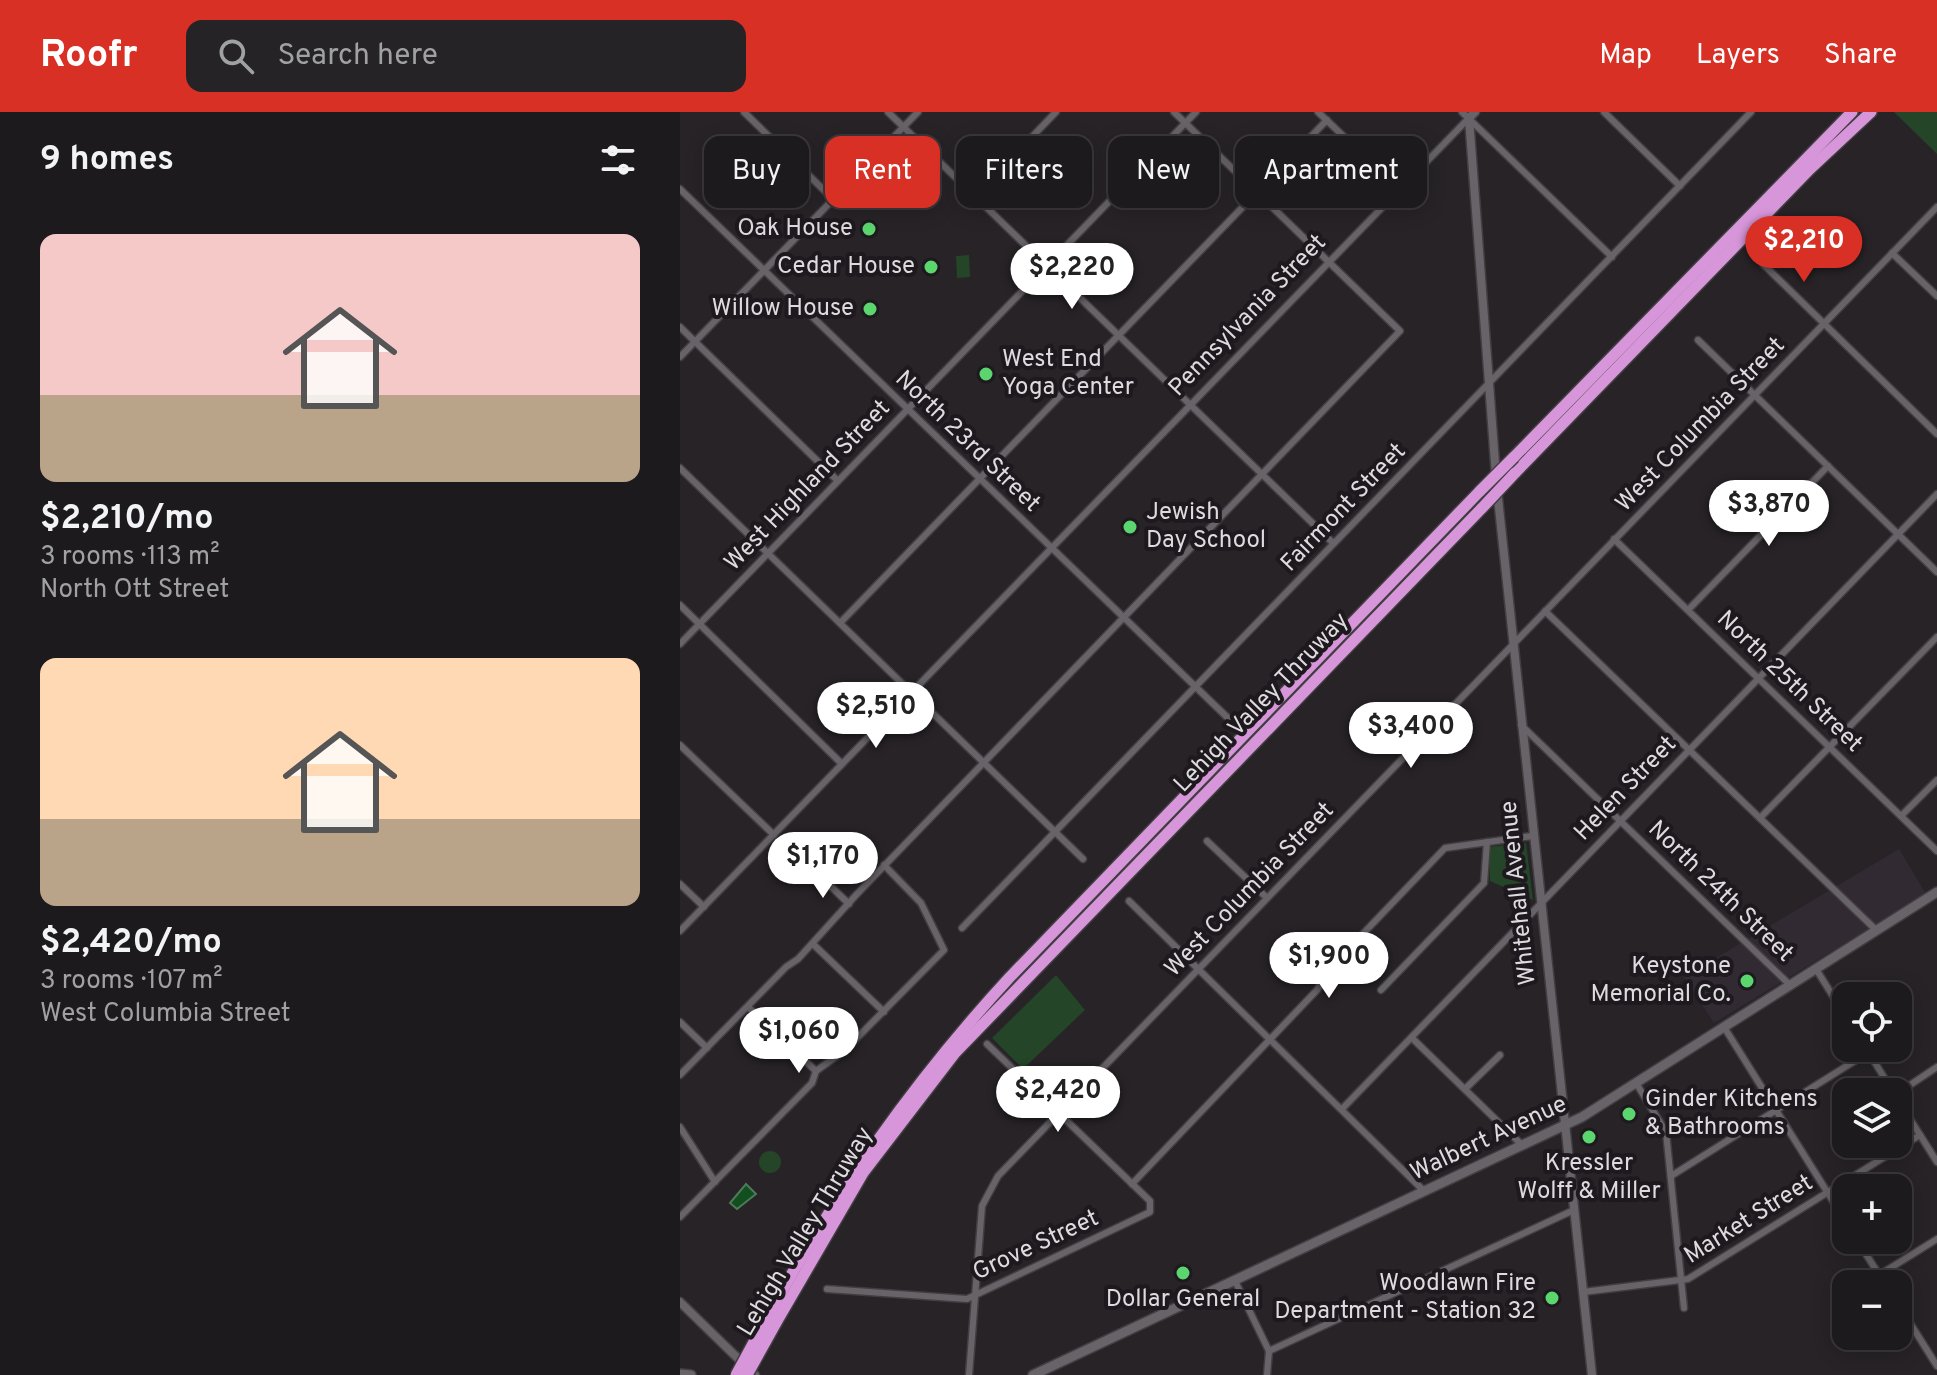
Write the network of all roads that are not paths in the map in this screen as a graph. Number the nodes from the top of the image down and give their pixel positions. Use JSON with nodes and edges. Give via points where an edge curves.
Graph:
{"nodes":[{"id":1,"x":744,"y":112,"type":"edge"},
{"id":2,"x":888,"y":112,"type":"edge"},
{"id":3,"x":918,"y":112,"type":"edge"},
{"id":4,"x":1056,"y":112,"type":"edge"},
{"id":5,"x":1174,"y":112,"type":"edge"},
{"id":6,"x":1196,"y":112,"type":"edge"},
{"id":7,"x":1318,"y":112,"type":"edge"},
{"id":8,"x":1604,"y":112,"type":"edge"},
{"id":9,"x":1750,"y":112,"type":"edge"},
{"id":10,"x":1852,"y":112,"type":"edge"},
{"id":11,"x":1871,"y":112,"type":"edge"},
{"id":12,"x":1469,"y":114,"type":"edge"},
{"id":13,"x":1327,"y":120,"type":"junction"},
{"id":14,"x":1185,"y":123,"type":"junction"},
{"id":15,"x":903,"y":127,"type":"junction"},
{"id":16,"x":894,"y":136,"type":"edge"},
{"id":17,"x":1033,"y":136,"type":"edge"},
{"id":18,"x":1312,"y":136,"type":"edge"},
{"id":19,"x":1344,"y":136,"type":"edge"},
{"id":20,"x":1427,"y":159,"type":"edge"},
{"id":21,"x":1235,"y":170,"type":"edge"},
{"id":22,"x":956,"y":178,"type":"edge"},
{"id":23,"x":1680,"y":186,"type":"junction"},
{"id":24,"x":680,"y":189,"type":"edge"},
{"id":25,"x":825,"y":191,"type":"edge"},
{"id":26,"x":825,"y":207,"type":"edge"},
{"id":27,"x":1937,"y":207,"type":"edge"},
{"id":28,"x":987,"y":208,"type":"edge"},
{"id":29,"x":1242,"y":208,"type":"edge"},
{"id":30,"x":1274,"y":208,"type":"edge"},
{"id":31,"x":1380,"y":208,"type":"edge"},
{"id":32,"x":1892,"y":253,"type":"junction"},
{"id":33,"x":1612,"y":257,"type":"junction"},
{"id":34,"x":1328,"y":261,"type":"junction"},
{"id":35,"x":1763,"y":264,"type":"dead end"},
{"id":36,"x":1046,"y":265,"type":"junction"},
{"id":37,"x":763,"y":271,"type":"junction"},
{"id":38,"x":1937,"y":296,"type":"edge"},
{"id":39,"x":1823,"y":325,"type":"junction"},
{"id":40,"x":680,"y":327,"type":"edge"},
{"id":41,"x":1118,"y":336,"type":"junction"},
{"id":42,"x":1698,"y":340,"type":"dead end"},
{"id":43,"x":694,"y":341,"type":"junction"},
{"id":44,"x":680,"y":357,"type":"edge"},
{"id":45,"x":1487,"y":387,"type":"junction"},
{"id":46,"x":1754,"y":395,"type":"junction"},
{"id":47,"x":1190,"y":405,"type":"junction"},
{"id":48,"x":907,"y":409,"type":"junction"},
{"id":49,"x":1937,"y":434,"type":"edge"},
{"id":50,"x":1828,"y":466,"type":"junction"},
{"id":51,"x":680,"y":468,"type":"edge"},
{"id":52,"x":1261,"y":475,"type":"junction"},
{"id":53,"x":978,"y":480,"type":"junction"},
{"id":54,"x":838,"y":481,"type":"junction"},
{"id":55,"x":1937,"y":494,"type":"edge"},
{"id":56,"x":1898,"y":534,"type":"junction"},
{"id":57,"x":1614,"y":539,"type":"junction"},
{"id":58,"x":1333,"y":543,"type":"junction"},
{"id":59,"x":1051,"y":548,"type":"junction"},
{"id":60,"x":768,"y":553,"type":"junction"},
{"id":61,"x":1937,"y":572,"type":"edge"},
{"id":62,"x":680,"y":605,"type":"edge"},
{"id":63,"x":1689,"y":609,"type":"junction"},
{"id":64,"x":1545,"y":611,"type":"junction"},
{"id":65,"x":1122,"y":619,"type":"junction"},
{"id":66,"x":840,"y":623,"type":"junction"},
{"id":67,"x":700,"y":624,"type":"junction"},
{"id":68,"x":1937,"y":637,"type":"edge"},
{"id":69,"x":1513,"y":643,"type":"junction"},
{"id":70,"x":680,"y":644,"type":"edge"},
{"id":71,"x":1758,"y":678,"type":"junction"},
{"id":72,"x":1195,"y":688,"type":"junction"},
{"id":73,"x":912,"y":692,"type":"junction"},
{"id":74,"x":1230,"y":720,"type":"dead end"},
{"id":75,"x":1521,"y":725,"type":"junction"},
{"id":76,"x":680,"y":745,"type":"edge"},
{"id":77,"x":1830,"y":747,"type":"junction"},
{"id":78,"x":1689,"y":749,"type":"junction"},
{"id":79,"x":984,"y":762,"type":"junction"},
{"id":80,"x":842,"y":764,"type":"junction"},
{"id":81,"x":1937,"y":780,"type":"edge"},
{"id":82,"x":1901,"y":816,"type":"junction"},
{"id":83,"x":1760,"y":818,"type":"junction"},
{"id":84,"x":1621,"y":820,"type":"junction"},
{"id":85,"x":1055,"y":832,"type":"junction"},
{"id":86,"x":774,"y":835,"type":"junction"},
{"id":87,"x":1532,"y":836,"type":"junction"},
{"id":88,"x":1207,"y":841,"type":"dead end"},
{"id":89,"x":1487,"y":842,"type":"junction"},
{"id":90,"x":1937,"y":851,"type":"edge"},
{"id":91,"x":1083,"y":859,"type":"dead end"},
{"id":92,"x":884,"y":865,"type":"junction"},
{"id":93,"x":818,"y":874,"type":"dead end"},
{"id":94,"x":680,"y":884,"type":"edge"},
{"id":95,"x":1937,"y":892,"type":"edge"},
{"id":96,"x":1267,"y":898,"type":"junction"},
{"id":97,"x":1129,"y":901,"type":"dead end"},
{"id":98,"x":849,"y":904,"type":"junction"},
{"id":99,"x":1540,"y":905,"type":"junction"},
{"id":100,"x":704,"y":907,"type":"junction"},
{"id":101,"x":962,"y":928,"type":"dead end"},
{"id":102,"x":1876,"y":930,"type":"junction"},
{"id":103,"x":680,"y":931,"type":"edge"},
{"id":104,"x":813,"y":944,"type":"junction"},
{"id":105,"x":1816,"y":969,"type":"junction"},
{"id":106,"x":1198,"y":970,"type":"junction"},
{"id":107,"x":1790,"y":985,"type":"junction"},
{"id":108,"x":1381,"y":990,"type":"dead end"},
{"id":109,"x":1832,"y":995,"type":"edge"},
{"id":110,"x":748,"y":1007,"type":"junction"},
{"id":111,"x":884,"y":1012,"type":"junction"},
{"id":112,"x":680,"y":1022,"type":"edge"},
{"id":113,"x":1724,"y":1027,"type":"junction"},
{"id":114,"x":1412,"y":1038,"type":"junction"},
{"id":115,"x":1269,"y":1040,"type":"junction"},
{"id":116,"x":987,"y":1044,"type":"dead end"},
{"id":117,"x":707,"y":1048,"type":"junction"},
{"id":118,"x":1500,"y":1055,"type":"dead end"},
{"id":119,"x":1849,"y":1062,"type":"edge"},
{"id":120,"x":1937,"y":1067,"type":"edge"},
{"id":121,"x":816,"y":1071,"type":"junction"},
{"id":122,"x":680,"y":1075,"type":"edge"},
{"id":123,"x":1912,"y":1082,"type":"edge"},
{"id":124,"x":1636,"y":1083,"type":"junction"},
{"id":125,"x":1465,"y":1089,"type":"junction"},
{"id":126,"x":1342,"y":1109,"type":"junction"},
{"id":127,"x":1776,"y":1111,"type":"junction"},
{"id":128,"x":1060,"y":1115,"type":"junction"},
{"id":129,"x":1912,"y":1122,"type":"edge"},
{"id":130,"x":1565,"y":1126,"type":"junction"},
{"id":131,"x":680,"y":1127,"type":"edge"},
{"id":132,"x":1920,"y":1135,"type":"junction"},
{"id":133,"x":1523,"y":1146,"type":"junction"},
{"id":134,"x":1937,"y":1162,"type":"edge"},
{"id":135,"x":1671,"y":1176,"type":"junction"},
{"id":136,"x":715,"y":1182,"type":"junction"},
{"id":137,"x":1132,"y":1184,"type":"junction"},
{"id":138,"x":1425,"y":1192,"type":"junction"},
{"id":139,"x":1827,"y":1193,"type":"junction"},
{"id":140,"x":1832,"y":1201,"type":"edge"},
{"id":141,"x":1574,"y":1210,"type":"junction"},
{"id":142,"x":680,"y":1217,"type":"edge"},
{"id":143,"x":1937,"y":1239,"type":"edge"},
{"id":144,"x":1887,"y":1270,"type":"edge"},
{"id":145,"x":1235,"y":1281,"type":"junction"},
{"id":146,"x":1681,"y":1281,"type":"junction"},
{"id":147,"x":827,"y":1289,"type":"dead end"},
{"id":148,"x":1583,"y":1292,"type":"junction"},
{"id":149,"x":975,"y":1295,"type":"junction"},
{"id":150,"x":680,"y":1302,"type":"edge"},
{"id":151,"x":1684,"y":1308,"type":"dead end"},
{"id":152,"x":772,"y":1318,"type":"junction"},
{"id":153,"x":1912,"y":1326,"type":"edge"},
{"id":154,"x":1269,"y":1351,"type":"junction"},
{"id":155,"x":1937,"y":1351,"type":"edge"},
{"id":156,"x":1930,"y":1355,"type":"junction"},
{"id":157,"x":1937,"y":1366,"type":"edge"},
{"id":158,"x":680,"y":1374,"type":"edge"},
{"id":159,"x":691,"y":1375,"type":"edge"},
{"id":160,"x":736,"y":1375,"type":"edge"},
{"id":161,"x":747,"y":1375,"type":"edge"},
{"id":162,"x":755,"y":1375,"type":"edge"},
{"id":163,"x":969,"y":1375,"type":"edge"},
{"id":164,"x":1033,"y":1375,"type":"edge"},
{"id":165,"x":1267,"y":1375,"type":"edge"},
{"id":166,"x":1592,"y":1375,"type":"edge"}],
"edges":[{"from":1,"to":25,"type":"street"},
{"from":2,"to":15,"type":"street"},
{"from":3,"to":15,"type":"street"},
{"from":4,"to":17,"type":"street"},
{"from":5,"to":14,"type":"street"},
{"from":6,"to":14,"type":"street","name":"West Highland Street"},
{"from":7,"to":13,"type":"street"},
{"from":8,"to":23,"type":"street"},
{"from":9,"to":23,"type":"street","name":"Fairmont Street"},
{"from":10,"to":152,"type":"highway","name":"Lehigh Valley Thruway","bridge":true,"via":[[949,1044],[855,1168]]},
{"from":11,"to":152,"type":"highway","name":"Lehigh Valley Thruway","bridge":true,"via":[[955,1053],[863,1173]]},
{"from":12,"to":20,"type":"street","name":"Pennsylvania Street"},
{"from":12,"to":33,"type":"street"},
{"from":12,"to":45,"type":"street","name":"Whitehall Avenue"},
{"from":13,"to":18,"type":"street"},
{"from":13,"to":19,"type":"street"},
{"from":14,"to":21,"type":"street"},
{"from":14,"to":36,"type":"street","name":"West Highland Street"},
{"from":15,"to":16,"type":"street"},
{"from":15,"to":22,"type":"street"},
{"from":23,"to":33,"type":"street","name":"Fairmont Street"},
{"from":24,"to":37,"type":"street","name":"North 23rd Street"},
{"from":26,"to":37,"type":"street"},
{"from":27,"to":32,"type":"street","name":"West Columbia Street"},
{"from":28,"to":36,"type":"street"},
{"from":29,"to":41,"type":"street"},
{"from":30,"to":34,"type":"street"},
{"from":31,"to":34,"type":"street","name":"Pennsylvania Street"},
{"from":32,"to":38,"type":"street"},
{"from":32,"to":39,"type":"street","name":"West Columbia Street"},
{"from":33,"to":45,"type":"street","name":"Fairmont Street"},
{"from":34,"to":47,"type":"street","name":"Pennsylvania Street"},
{"from":34,"to":52,"type":"street","via":[[1400,331]]},
{"from":35,"to":39,"type":"street"},
{"from":36,"to":41,"type":"street"},
{"from":36,"to":48,"type":"street","name":"West Highland Street"},
{"from":37,"to":43,"type":"street"},
{"from":37,"to":48,"type":"street","name":"North 23rd Street"},
{"from":39,"to":46,"type":"street","name":"West Columbia Street"},
{"from":39,"to":49,"type":"street"},
{"from":40,"to":43,"type":"street"},
{"from":41,"to":47,"type":"street"},
{"from":41,"to":53,"type":"street"},
{"from":42,"to":46,"type":"street"},
{"from":43,"to":44,"type":"street"},
{"from":43,"to":54,"type":"street"},
{"from":45,"to":58,"type":"street","name":"Fairmont Street"},
{"from":45,"to":69,"type":"street","name":"Whitehall Avenue"},
{"from":46,"to":50,"type":"street"},
{"from":46,"to":57,"type":"street","name":"West Columbia Street"},
{"from":47,"to":52,"type":"street"},
{"from":47,"to":59,"type":"street","name":"Pennsylvania Street"},
{"from":48,"to":53,"type":"street","name":"North 23rd Street"},
{"from":48,"to":54,"type":"street","name":"West Highland Street"},
{"from":50,"to":56,"type":"street"},
{"from":50,"to":63,"type":"street"},
{"from":51,"to":60,"type":"street"},
{"from":52,"to":58,"type":"street"},
{"from":52,"to":65,"type":"street"},
{"from":53,"to":59,"type":"street","name":"North 23rd Street"},
{"from":53,"to":66,"type":"street"},
{"from":54,"to":60,"type":"street","name":"West Highland Street"},
{"from":55,"to":56,"type":"street","name":"Helen Street"},
{"from":56,"to":61,"type":"street"},
{"from":56,"to":71,"type":"street","name":"Helen Street"},
{"from":57,"to":63,"type":"street","name":"North 25th Street"},
{"from":57,"to":64,"type":"street","name":"West Columbia Street"},
{"from":58,"to":72,"type":"street","name":"Fairmont Street"},
{"from":59,"to":65,"type":"street","name":"North 23rd Street"},
{"from":59,"to":73,"type":"street","name":"Pennsylvania Street"},
{"from":60,"to":66,"type":"street"},
{"from":60,"to":67,"type":"street","name":"West Highland Street"},
{"from":62,"to":67,"type":"street"},
{"from":63,"to":71,"type":"street","name":"North 25th Street"},
{"from":64,"to":69,"type":"street","name":"West Columbia Street"},
{"from":64,"to":78,"type":"street"},
{"from":65,"to":72,"type":"street","name":"North 23rd Street"},
{"from":65,"to":79,"type":"street"},
{"from":66,"to":73,"type":"street"},
{"from":67,"to":70,"type":"street","name":"West Highland Street"},
{"from":67,"to":80,"type":"street"},
{"from":68,"to":77,"type":"street"},
{"from":69,"to":75,"type":"street","name":"Whitehall Avenue"},
{"from":69,"to":96,"type":"street","name":"West Columbia Street"},
{"from":71,"to":77,"type":"street","name":"North 25th Street"},
{"from":71,"to":78,"type":"street","name":"Helen Street"},
{"from":72,"to":74,"type":"street","name":"North 23rd Street"},
{"from":72,"to":85,"type":"street","name":"Fairmont Street"},
{"from":73,"to":79,"type":"street"},
{"from":73,"to":80,"type":"street","name":"Pennsylvania Street"},
{"from":75,"to":84,"type":"street","name":"North 24th Street"},
{"from":75,"to":87,"type":"street","name":"Whitehall Avenue"},
{"from":76,"to":86,"type":"street"},
{"from":77,"to":82,"type":"street","name":"North 25th Street"},
{"from":77,"to":83,"type":"street"},
{"from":78,"to":83,"type":"street"},
{"from":78,"to":84,"type":"street","name":"Helen Street"},
{"from":79,"to":85,"type":"street"},
{"from":79,"to":92,"type":"street"},
{"from":80,"to":86,"type":"street","name":"Pennsylvania Street"},
{"from":81,"to":82,"type":"street"},
{"from":82,"to":90,"type":"street","name":"North 25th Street"},
{"from":83,"to":102,"type":"street"},
{"from":84,"to":99,"type":"street","name":"Helen Street"},
{"from":84,"to":107,"type":"street","name":"North 24th Street"},
{"from":85,"to":91,"type":"street"},
{"from":85,"to":101,"type":"street","name":"Fairmont Street"},
{"from":86,"to":100,"type":"street","name":"Pennsylvania Street"},
{"from":87,"to":89,"type":"street"},
{"from":87,"to":99,"type":"street","name":"Whitehall Avenue"},
{"from":88,"to":96,"type":"street"},
{"from":89,"to":108,"type":"street","via":[[1484,883]]},
{"from":89,"to":115,"type":"street","via":[[1445,848]]},
{"from":92,"to":98,"type":"street"},
{"from":92,"to":111,"type":"street","via":[[921,903],[943,942],[942,952]]},
{"from":93,"to":98,"type":"street"},
{"from":94,"to":100,"type":"street"},
{"from":95,"to":102,"type":"main road","name":"Walbert Avenue"},
{"from":96,"to":106,"type":"street","name":"West Columbia Street"},
{"from":97,"to":106,"type":"street"},
{"from":98,"to":104,"type":"street"},
{"from":99,"to":114,"type":"street","name":"Helen Street"},
{"from":99,"to":130,"type":"street","name":"Whitehall Avenue"},
{"from":100,"to":103,"type":"street","name":"Pennsylvania Street"},
{"from":102,"to":105,"type":"main road","name":"Walbert Avenue"},
{"from":104,"to":110,"type":"street"},
{"from":104,"to":111,"type":"street"},
{"from":105,"to":107,"type":"main road","name":"Walbert Avenue"},
{"from":105,"to":109,"type":"street"},
{"from":106,"to":115,"type":"street"},
{"from":106,"to":128,"type":"street","name":"West Columbia Street"},
{"from":107,"to":113,"type":"main road","name":"Walbert Avenue"},
{"from":110,"to":117,"type":"street"},
{"from":110,"to":121,"type":"street"},
{"from":111,"to":121,"type":"street"},
{"from":112,"to":117,"type":"street"},
{"from":113,"to":124,"type":"main road","name":"Walbert Avenue"},
{"from":113,"to":127,"type":"street"},
{"from":114,"to":125,"type":"street"},
{"from":114,"to":126,"type":"street","name":"Helen Street"},
{"from":115,"to":126,"type":"street"},
{"from":115,"to":137,"type":"street"},
{"from":116,"to":128,"type":"street"},
{"from":117,"to":122,"type":"street"},
{"from":118,"to":125,"type":"street"},
{"from":119,"to":127,"type":"street"},
{"from":120,"to":123,"type":"street"},
{"from":121,"to":136,"type":"street","via":[[812,1083]]},
{"from":124,"to":130,"type":"main road","name":"Walbert Avenue"},
{"from":124,"to":135,"type":"street","via":[[1666,1132]]},
{"from":125,"to":133,"type":"street"},
{"from":126,"to":138,"type":"street"},
{"from":127,"to":135,"type":"street"},
{"from":127,"to":139,"type":"street"},
{"from":128,"to":137,"type":"street"},
{"from":128,"to":149,"type":"street","name":"West Columbia Street","via":[[998,1176],[986,1195]]},
{"from":129,"to":132,"type":"street"},
{"from":130,"to":133,"type":"main road","name":"Walbert Avenue"},
{"from":130,"to":141,"type":"street","name":"Whitehall Avenue"},
{"from":131,"to":136,"type":"street"},
{"from":132,"to":134,"type":"street"},
{"from":132,"to":139,"type":"street","name":"Market Street"},
{"from":133,"to":138,"type":"main road","name":"Walbert Avenue"},
{"from":135,"to":146,"type":"street"},
{"from":136,"to":142,"type":"street"},
{"from":137,"to":149,"type":"street","name":"Grove Street","via":[[1150,1201],[1150,1212]]},
{"from":138,"to":145,"type":"main road","name":"Walbert Avenue"},
{"from":139,"to":140,"type":"street"},
{"from":139,"to":146,"type":"street","name":"Market Street"},
{"from":141,"to":148,"type":"street","name":"Whitehall Avenue"},
{"from":141,"to":154,"type":"street"},
{"from":143,"to":144,"type":"street"},
{"from":145,"to":154,"type":"street"},
{"from":145,"to":164,"type":"main road","name":"Walbert Avenue"},
{"from":146,"to":148,"type":"street","name":"Market Street"},
{"from":146,"to":151,"type":"street"},
{"from":147,"to":149,"type":"street","name":"Grove Street","via":[[967,1299]]},
{"from":148,"to":166,"type":"street","name":"Whitehall Avenue"},
{"from":149,"to":163,"type":"street","name":"West Columbia Street"},
{"from":150,"to":162,"type":"street"},
{"from":152,"to":160,"type":"highway","name":"Lehigh Valley Thruway","bridge":true},
{"from":152,"to":161,"type":"highway","name":"Lehigh Valley Thruway","bridge":true},
{"from":153,"to":156,"type":"street"},
{"from":154,"to":165,"type":"street"},
{"from":155,"to":156,"type":"street"},
{"from":156,"to":157,"type":"street"},
{"from":158,"to":159,"type":"main road"}]}
